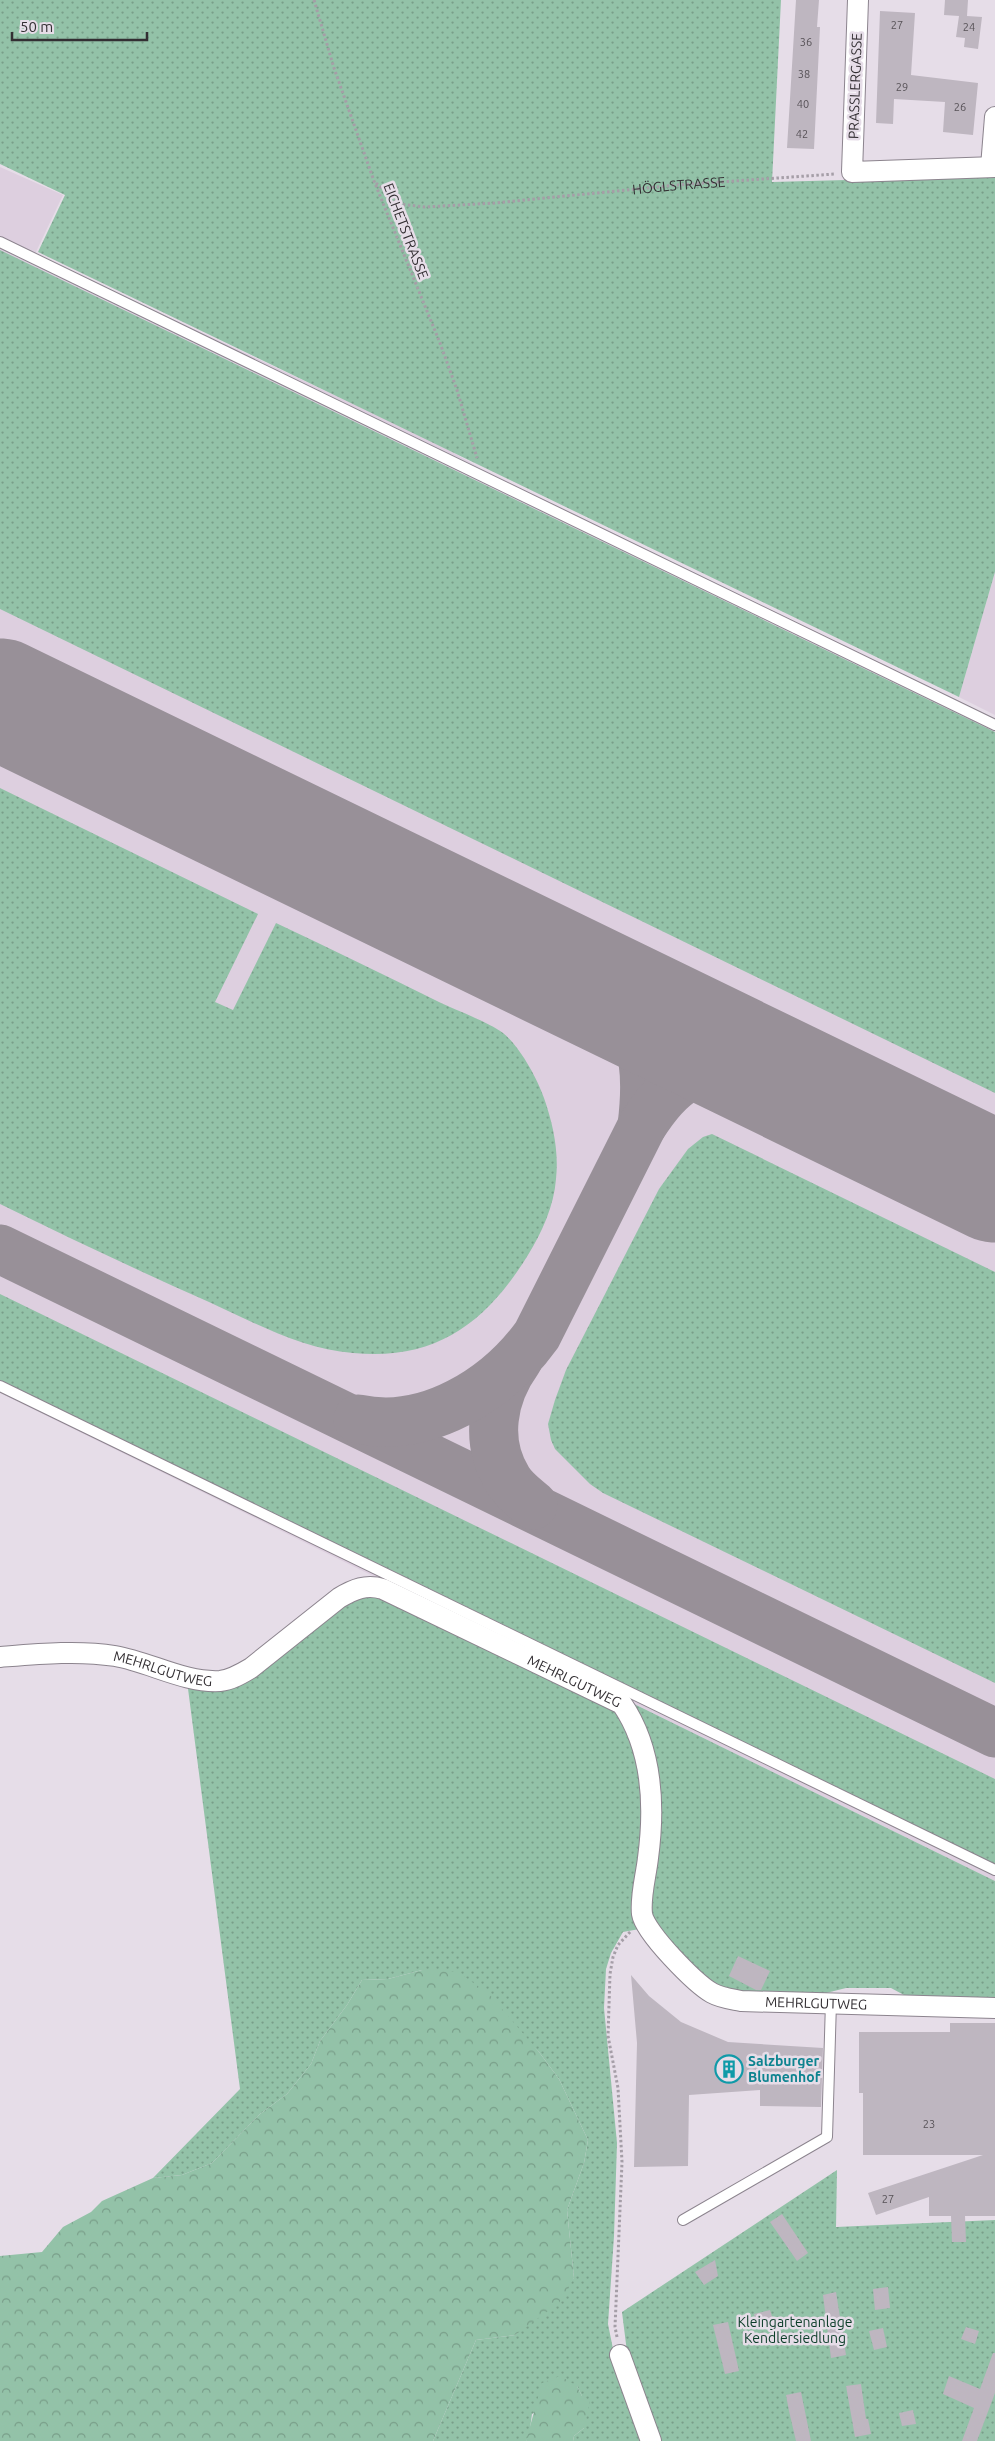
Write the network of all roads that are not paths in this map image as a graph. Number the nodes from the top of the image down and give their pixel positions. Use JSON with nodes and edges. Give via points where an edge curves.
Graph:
{"nodes":[{"id":1,"x":858,"y":0,"type":"edge"},
{"id":2,"x":995,"y":117,"type":"edge"},
{"id":3,"x":993,"y":167,"type":"edge"},
{"id":4,"x":0,"y":242,"type":"edge"},
{"id":5,"x":995,"y":725,"type":"edge"},
{"id":6,"x":0,"y":1386,"type":"edge"},
{"id":7,"x":0,"y":1657,"type":"edge"},
{"id":8,"x":623,"y":1697,"type":"junction"},
{"id":9,"x":995,"y":1870,"type":"edge"},
{"id":10,"x":832,"y":2002,"type":"junction"},
{"id":11,"x":995,"y":2008,"type":"edge"},
{"id":12,"x":683,"y":2220,"type":"dead end"},
{"id":13,"x":620,"y":2355,"type":"road end"},
{"id":14,"x":651,"y":2441,"type":"edge"}],
"edges":[{"from":1,"to":3,"type":"street","name":"PRASSLERGASSE","via":[[852,172]]},
{"from":2,"to":3,"type":"street"},
{"from":4,"to":5,"type":"lane","via":[[479,471]]},
{"from":6,"to":8,"type":"lane"},
{"from":7,"to":8,"type":"street","name":"MEHRLGUTWEG","via":[[114,1656],[191,1678],[221,1681],[251,1668],[339,1598],[353,1590],[374,1586]]},
{"from":8,"to":9,"type":"lane"},
{"from":8,"to":10,"type":"street","name":"MEHRLGUTWEG","via":[[646,1764],[651,1797],[642,1916],[656,1938],[681,1967],[711,1993],[726,1999]]},
{"from":10,"to":11,"type":"street","name":"MEHRLGUTWEG"},
{"from":10,"to":12,"type":"lane","via":[[827,2137]]},
{"from":13,"to":14,"type":"street"}]}
